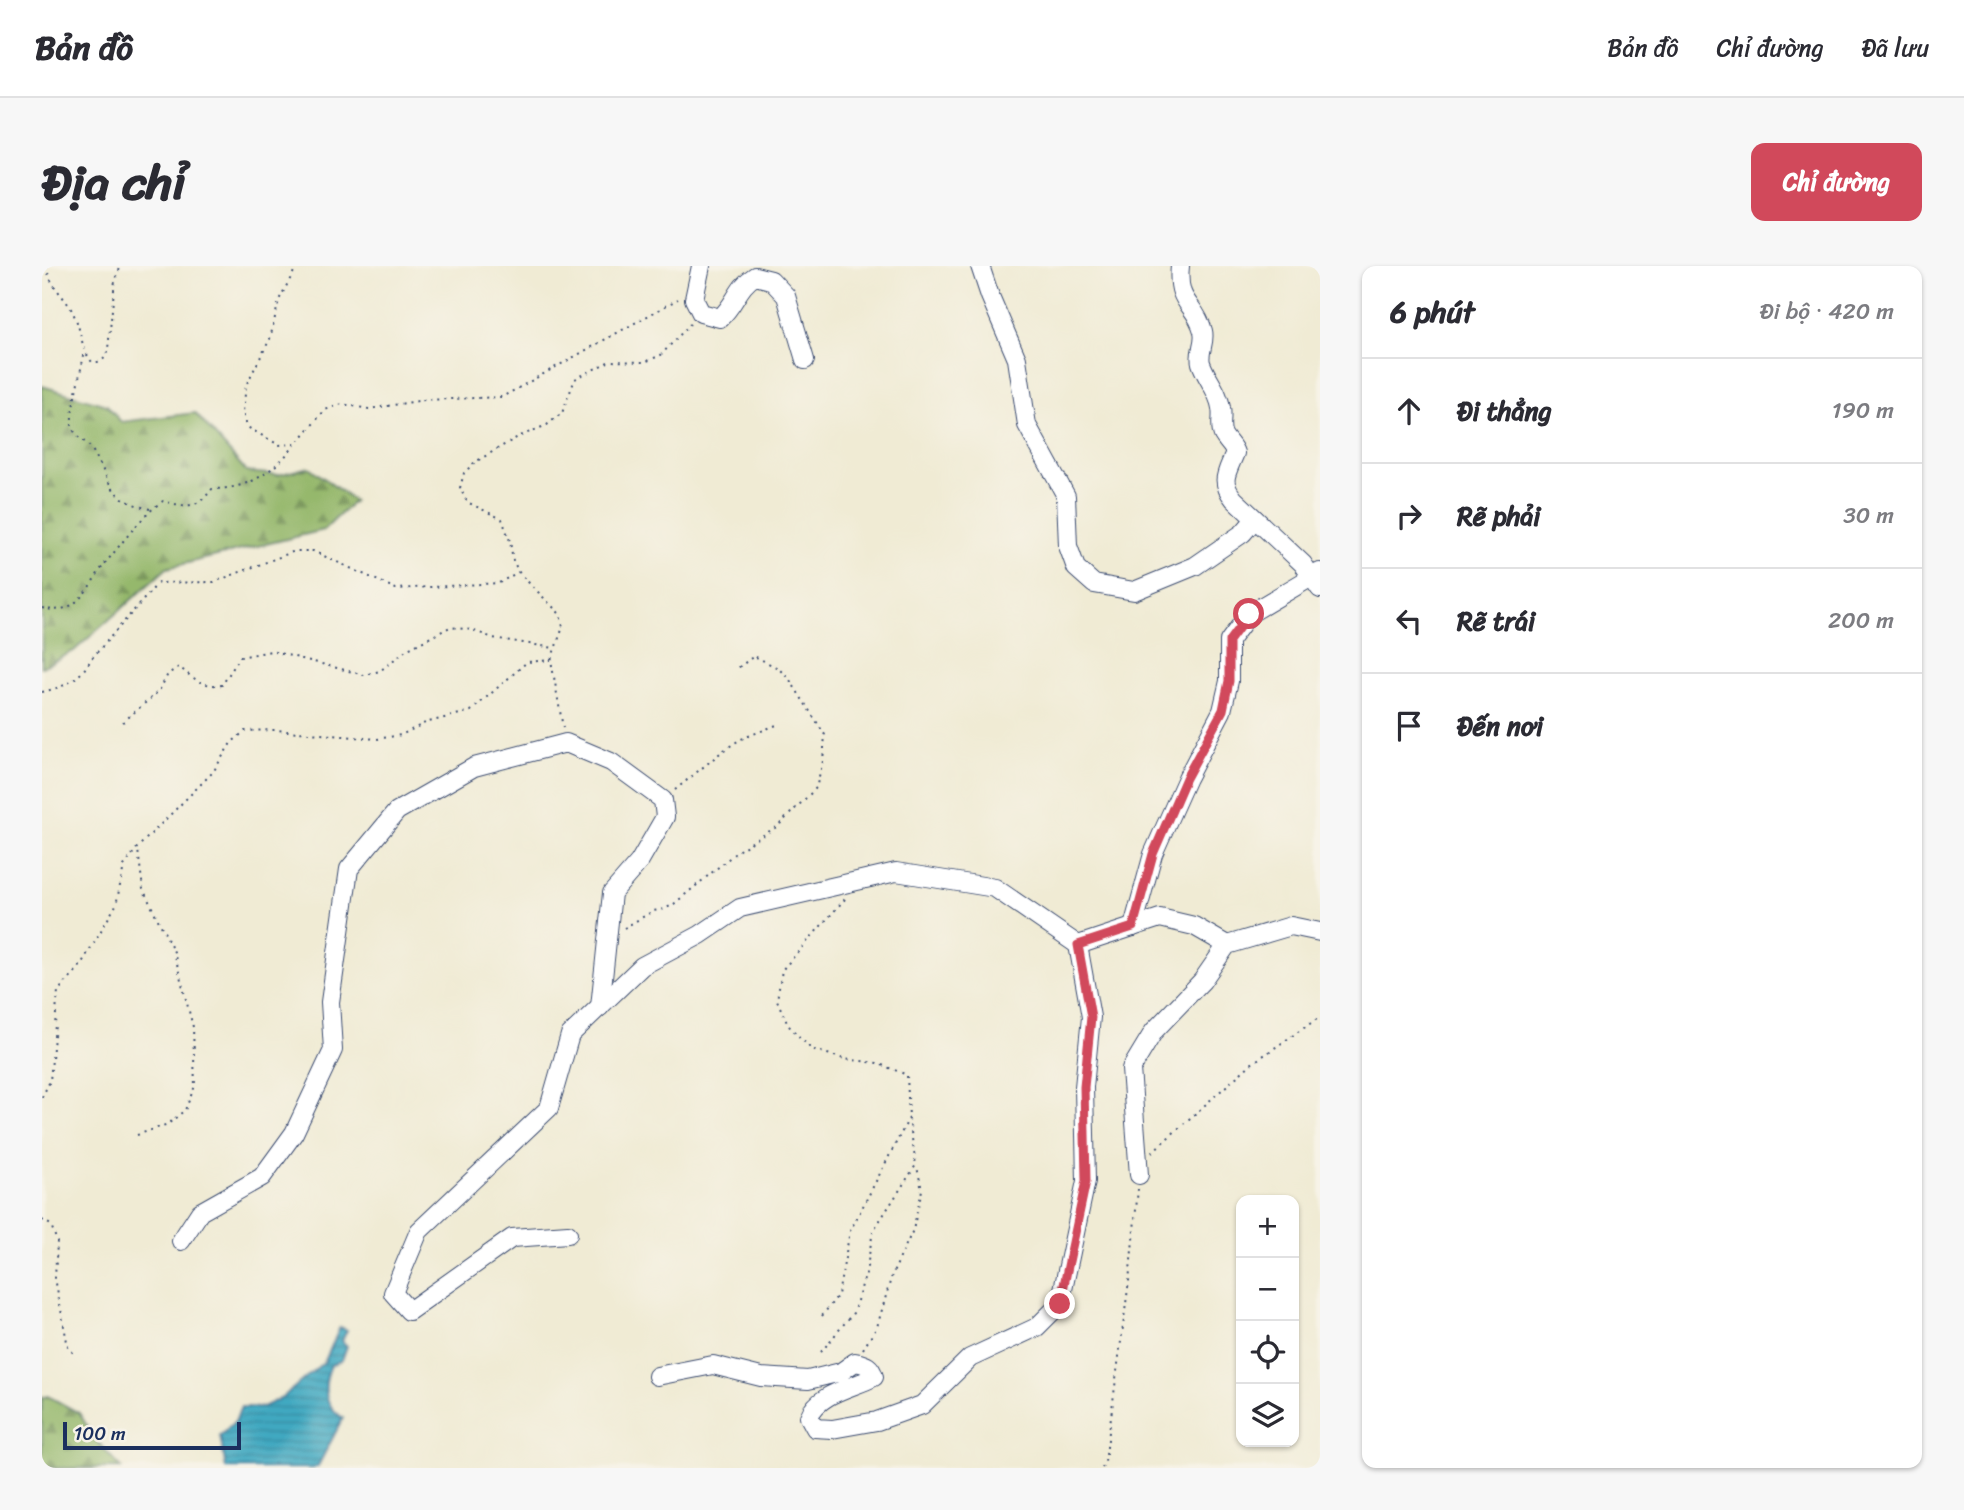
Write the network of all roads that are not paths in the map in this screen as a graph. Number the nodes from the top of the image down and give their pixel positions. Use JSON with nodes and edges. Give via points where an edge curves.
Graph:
{"nodes":[{"id":1,"x":701,"y":266,"type":"edge"},
{"id":2,"x":980,"y":266,"type":"edge"},
{"id":3,"x":1180,"y":266,"type":"edge"},
{"id":4,"x":805,"y":360,"type":"dead end"},
{"id":5,"x":1255,"y":519,"type":"junction"},
{"id":6,"x":1317,"y":579,"type":"edge"},
{"id":7,"x":1133,"y":927,"type":"junction"},
{"id":8,"x":1320,"y":932,"type":"edge"},
{"id":9,"x":1078,"y":945,"type":"junction"},
{"id":10,"x":1227,"y":945,"type":"junction"},
{"id":11,"x":600,"y":1007,"type":"junction"},
{"id":12,"x":1139,"y":1175,"type":"road end"},
{"id":13,"x":568,"y":1234,"type":"dead end"},
{"id":14,"x":181,"y":1241,"type":"dead end"},
{"id":15,"x":657,"y":1377,"type":"dead end"}],
"edges":[{"from":1,"to":4,"type":"street","via":[[694,299],[701,313],[720,318],[732,307],[742,284],[755,276],[771,280],[786,296]]},
{"from":2,"to":5,"type":"street","via":[[1017,359],[1027,425],[1066,496],[1068,546],[1076,568],[1094,584],[1134,591],[1195,566],[1243,533]]},
{"from":3,"to":5,"type":"street","via":[[1181,293],[1202,328],[1200,361],[1221,404],[1224,437],[1235,453],[1224,481],[1226,489]]},
{"from":5,"to":6,"type":"street"},
{"from":6,"to":7,"type":"street","via":[[1249,614],[1229,641],[1223,710],[1186,778],[1153,854]]},
{"from":7,"to":9,"type":"street"},
{"from":7,"to":10,"type":"street","via":[[1160,918],[1194,926]]},
{"from":8,"to":10,"type":"street","via":[[1291,926]]},
{"from":9,"to":11,"type":"street","via":[[995,888],[897,872],[740,908],[642,966]]},
{"from":9,"to":15,"type":"street","via":[[1091,1017],[1084,1087],[1086,1181],[1060,1304],[1037,1327],[970,1358],[922,1405],[877,1421],[815,1429],[809,1417],[813,1407],[834,1394],[874,1377],[866,1364],[855,1362],[841,1372],[808,1380],[761,1377],[713,1364]]},
{"from":10,"to":12,"type":"street","via":[[1202,981],[1154,1031],[1132,1069]]},
{"from":11,"to":13,"type":"street","via":[[570,1035],[549,1108],[419,1231],[393,1293],[410,1311],[512,1238]]},
{"from":11,"to":14,"type":"street","via":[[612,893],[639,862],[665,817],[663,800],[611,762],[566,743],[474,767],[397,811],[349,869],[330,1002],[333,1050],[294,1133],[262,1177],[200,1213]]}]}
